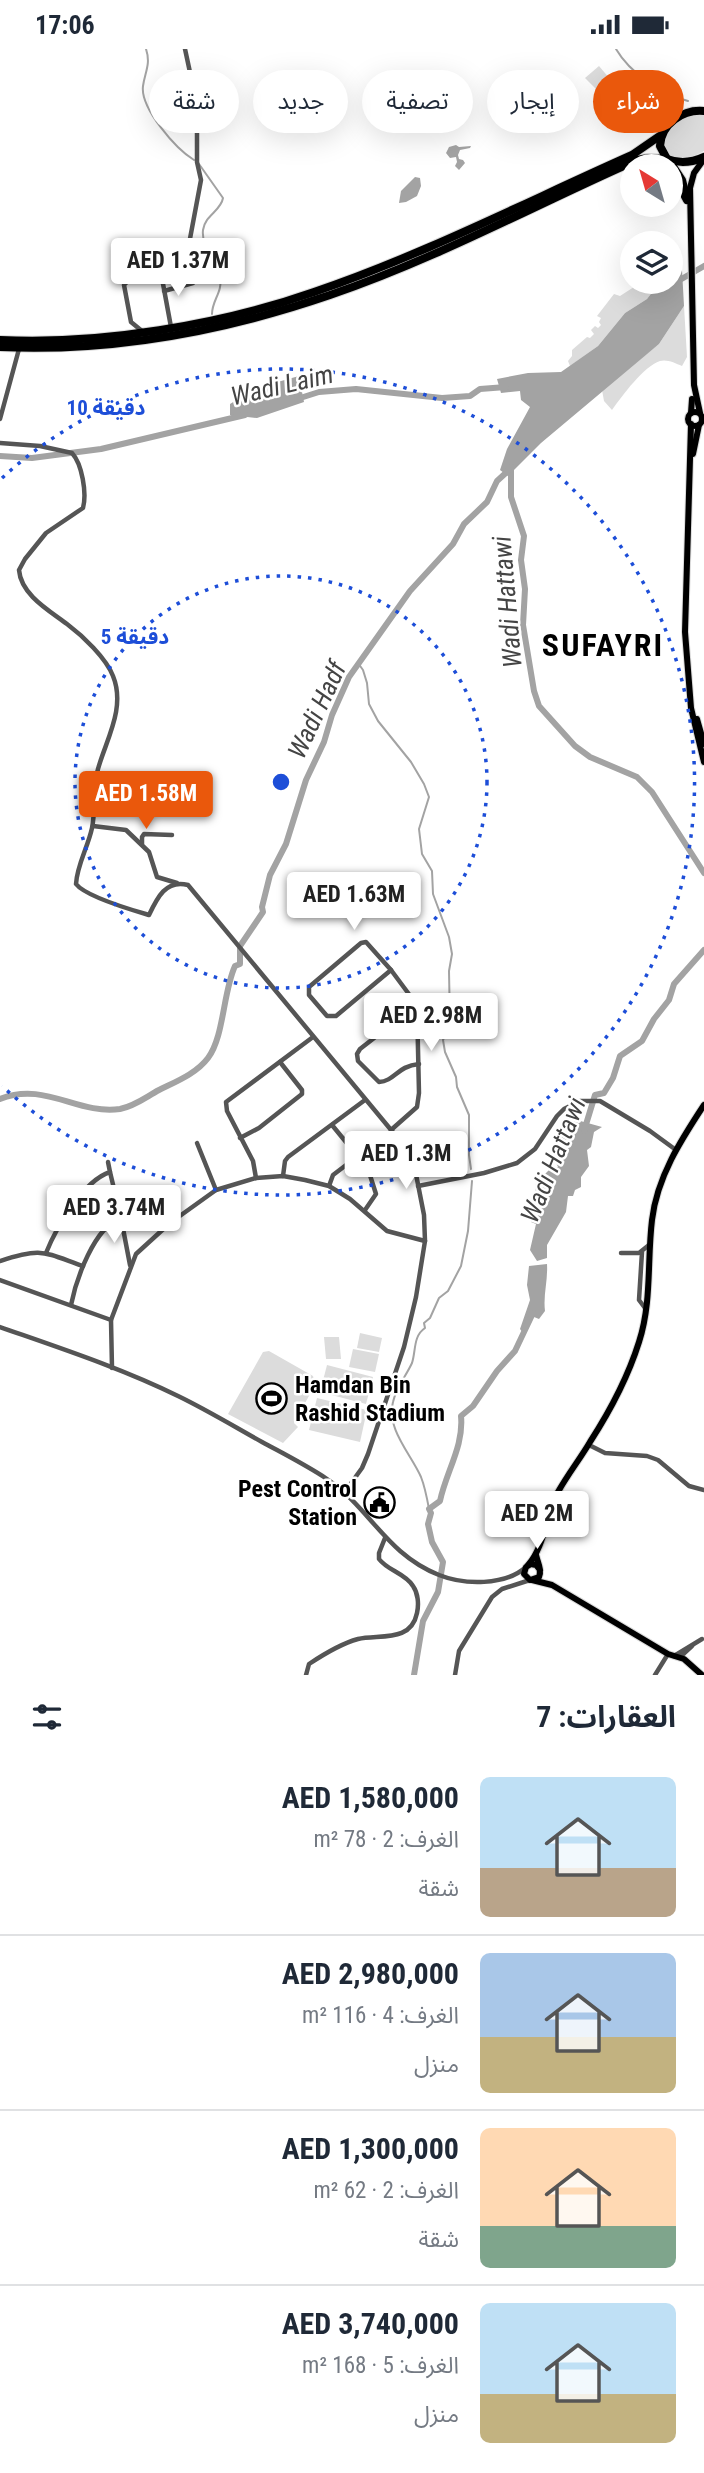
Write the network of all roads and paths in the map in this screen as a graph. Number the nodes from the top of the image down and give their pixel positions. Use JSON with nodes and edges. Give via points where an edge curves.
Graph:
{"nodes":[{"id":1,"x":185,"y":49,"type":"edge"},
{"id":2,"x":704,"y":111,"type":"edge"},
{"id":3,"x":661,"y":135,"type":"junction"},
{"id":4,"x":663,"y":154,"type":"edge"},
{"id":5,"x":704,"y":158,"type":"edge"},
{"id":6,"x":683,"y":163,"type":"edge"},
{"id":7,"x":619,"y":169,"type":"edge"},
{"id":8,"x":683,"y":181,"type":"edge"},
{"id":9,"x":683,"y":192,"type":"edge"},
{"id":10,"x":687,"y":200,"type":"junction"},
{"id":11,"x":692,"y":256,"type":"junction"},
{"id":12,"x":161,"y":273,"type":"junction"},
{"id":13,"x":692,"y":273,"type":"junction"},
{"id":14,"x":193,"y":283,"type":"dead end"},
{"id":15,"x":164,"y":291,"type":"junction"},
{"id":16,"x":273,"y":305,"type":"junction"},
{"id":17,"x":253,"y":316,"type":"junction"},
{"id":18,"x":131,"y":322,"type":"junction"},
{"id":19,"x":171,"y":327,"type":"junction"},
{"id":20,"x":143,"y":332,"type":"junction"},
{"id":21,"x":123,"y":335,"type":"junction"},
{"id":22,"x":0,"y":341,"type":"edge"},
{"id":23,"x":0,"y":347,"type":"edge"},
{"id":24,"x":19,"y":348,"type":"junction"},
{"id":25,"x":691,"y":413,"type":"junction"},
{"id":26,"x":0,"y":419,"type":"edge"},
{"id":27,"x":700,"y":420,"type":"edge"},
{"id":28,"x":0,"y":443,"type":"edge"},
{"id":29,"x":704,"y":744,"type":"edge"},
{"id":30,"x":704,"y":762,"type":"edge"},
{"id":31,"x":93,"y":826,"type":"junction"},
{"id":32,"x":172,"y":835,"type":"dead end"},
{"id":33,"x":142,"y":845,"type":"junction"},
{"id":34,"x":178,"y":883,"type":"junction"},
{"id":35,"x":391,"y":970,"type":"junction"},
{"id":36,"x":418,"y":1015,"type":"junction"},
{"id":37,"x":313,"y":1037,"type":"junction"},
{"id":38,"x":280,"y":1062,"type":"junction"},
{"id":39,"x":419,"y":1064,"type":"junction"},
{"id":40,"x":365,"y":1100,"type":"junction"},
{"id":41,"x":704,"y":1105,"type":"edge"},
{"id":42,"x":332,"y":1125,"type":"junction"},
{"id":43,"x":391,"y":1130,"type":"junction"},
{"id":44,"x":240,"y":1138,"type":"junction"},
{"id":45,"x":197,"y":1143,"type":"dead end"},
{"id":46,"x":677,"y":1149,"type":"junction"},
{"id":47,"x":358,"y":1156,"type":"junction"},
{"id":48,"x":108,"y":1162,"type":"dead end"},
{"id":49,"x":110,"y":1172,"type":"junction"},
{"id":50,"x":283,"y":1176,"type":"junction"},
{"id":51,"x":256,"y":1178,"type":"junction"},
{"id":52,"x":329,"y":1186,"type":"junction"},
{"id":53,"x":418,"y":1186,"type":"junction"},
{"id":54,"x":216,"y":1190,"type":"junction"},
{"id":55,"x":365,"y":1210,"type":"junction"},
{"id":56,"x":121,"y":1218,"type":"junction"},
{"id":57,"x":425,"y":1241,"type":"junction"},
{"id":58,"x":650,"y":1244,"type":"junction"},
{"id":59,"x":128,"y":1249,"type":"junction"},
{"id":60,"x":139,"y":1251,"type":"junction"},
{"id":61,"x":642,"y":1252,"type":"junction"},
{"id":62,"x":46,"y":1253,"type":"junction"},
{"id":63,"x":621,"y":1253,"type":"dead end"},
{"id":64,"x":0,"y":1261,"type":"edge"},
{"id":65,"x":83,"y":1266,"type":"junction"},
{"id":66,"x":131,"y":1267,"type":"junction"},
{"id":67,"x":0,"y":1280,"type":"edge"},
{"id":68,"x":71,"y":1305,"type":"junction"},
{"id":69,"x":647,"y":1310,"type":"junction"},
{"id":70,"x":111,"y":1319,"type":"junction"},
{"id":71,"x":0,"y":1327,"type":"edge"},
{"id":72,"x":112,"y":1368,"type":"junction"},
{"id":73,"x":589,"y":1445,"type":"junction"},
{"id":74,"x":704,"y":1490,"type":"edge"},
{"id":75,"x":343,"y":1492,"type":"junction"},
{"id":76,"x":385,"y":1538,"type":"junction"},
{"id":77,"x":536,"y":1553,"type":"junction"},
{"id":78,"x":527,"y":1566,"type":"junction"},
{"id":79,"x":540,"y":1570,"type":"junction"},
{"id":80,"x":510,"y":1577,"type":"junction"},
{"id":81,"x":530,"y":1580,"type":"junction"},
{"id":82,"x":552,"y":1585,"type":"junction"},
{"id":83,"x":703,"y":1638,"type":"edge"},
{"id":84,"x":674,"y":1656,"type":"junction"},
{"id":85,"x":306,"y":1675,"type":"edge"},
{"id":86,"x":455,"y":1675,"type":"edge"},
{"id":87,"x":655,"y":1675,"type":"edge"},
{"id":88,"x":702,"y":1675,"type":"edge"}],
"edges":[{"from":1,"to":12,"type":"street","via":[[197,105],[201,180],[186,260]]},
{"from":2,"to":3,"type":"highway","via":[[676,118]]},
{"from":3,"to":4,"type":"highway"},
{"from":3,"to":16,"type":"highway","via":[[632,155],[427,248]]},
{"from":5,"to":6,"type":"highway"},
{"from":5,"to":11,"type":"main road","via":[[691,184]]},
{"from":7,"to":17,"type":"highway","via":[[385,274]]},
{"from":8,"to":10,"type":"main road"},
{"from":9,"to":10,"type":"highway"},
{"from":10,"to":11,"type":"main road"},
{"from":11,"to":13,"type":"main road"},
{"from":12,"to":15,"type":"street"},
{"from":12,"to":18,"type":"street","via":[[125,283]]},
{"from":13,"to":25,"type":"main road"},
{"from":13,"to":27,"type":"main road","via":[[694,385]]},
{"from":14,"to":15,"type":"street"},
{"from":15,"to":19,"type":"street"},
{"from":16,"to":17,"type":"highway","via":[[253,312]]},
{"from":16,"to":19,"type":"highway"},
{"from":17,"to":24,"type":"highway","via":[[125,342]]},
{"from":18,"to":20,"type":"street"},
{"from":18,"to":21,"type":"street"},
{"from":19,"to":20,"type":"highway"},
{"from":20,"to":21,"type":"highway"},
{"from":21,"to":22,"type":"highway"},
{"from":23,"to":24,"type":"highway"},
{"from":24,"to":26,"type":"street"},
{"from":25,"to":27,"type":"main road"},
{"from":25,"to":27,"type":"main road","via":[[688,419]]},
{"from":27,"to":29,"type":"main road","via":[[693,453],[688,632],[694,708]]},
{"from":27,"to":30,"type":"main road","via":[[685,642],[691,708]]},
{"from":28,"to":31,"type":"street","via":[[50,447],[72,453],[78,462],[83,507],[46,533],[19,570],[23,584],[47,611],[87,643],[114,678],[116,718],[98,770]]},
{"from":31,"to":33,"type":"street","via":[[124,829]]},
{"from":31,"to":34,"type":"street","via":[[76,882],[81,890],[149,915],[163,890]]},
{"from":32,"to":33,"type":"street","via":[[144,834]]},
{"from":33,"to":34,"type":"street","via":[[150,853],[156,877]]},
{"from":34,"to":37,"type":"street","via":[[188,885]]},
{"from":35,"to":35,"type":"street","via":[[363,942],[311,983],[308,992],[327,1016],[334,1017]]},
{"from":35,"to":36,"type":"street","via":[[416,1001]]},
{"from":36,"to":39,"type":"street"},
{"from":36,"to":39,"type":"street","via":[[401,1017],[357,1054],[358,1061],[379,1082],[405,1066]]},
{"from":37,"to":38,"type":"street"},
{"from":37,"to":40,"type":"street"},
{"from":38,"to":44,"type":"street","via":[[226,1103]]},
{"from":38,"to":44,"type":"street","via":[[302,1094]]},
{"from":39,"to":43,"type":"street","via":[[417,1107]]},
{"from":40,"to":42,"type":"street"},
{"from":40,"to":43,"type":"street"},
{"from":41,"to":46,"type":"main road"},
{"from":42,"to":47,"type":"street"},
{"from":42,"to":50,"type":"street","via":[[288,1157]]},
{"from":43,"to":53,"type":"street","via":[[411,1154]]},
{"from":44,"to":51,"type":"street","via":[[253,1161]]},
{"from":45,"to":54,"type":"street"},
{"from":46,"to":53,"type":"street","via":[[600,1101],[580,1101],[564,1109],[534,1149],[517,1163]]},
{"from":46,"to":58,"type":"main road","via":[[654,1207]]},
{"from":47,"to":52,"type":"street","via":[[333,1175]]},
{"from":47,"to":55,"type":"street","via":[[376,1189]]},
{"from":48,"to":49,"type":"street"},
{"from":49,"to":56,"type":"street"},
{"from":49,"to":62,"type":"street","via":[[96,1179],[78,1199]]},
{"from":50,"to":51,"type":"street"},
{"from":50,"to":52,"type":"street"},
{"from":51,"to":54,"type":"street"},
{"from":52,"to":55,"type":"street"},
{"from":53,"to":57,"type":"street"},
{"from":54,"to":60,"type":"street"},
{"from":55,"to":57,"type":"street","via":[[387,1231]]},
{"from":56,"to":59,"type":"street"},
{"from":56,"to":65,"type":"street","via":[[106,1229]]},
{"from":57,"to":75,"type":"street","via":[[404,1347],[368,1454]]},
{"from":58,"to":61,"type":"street"},
{"from":58,"to":69,"type":"main road"},
{"from":59,"to":60,"type":"street"},
{"from":59,"to":66,"type":"street"},
{"from":60,"to":66,"type":"street"},
{"from":61,"to":63,"type":"street"},
{"from":61,"to":69,"type":"street","via":[[639,1300]]},
{"from":62,"to":64,"type":"street","via":[[31,1251]]},
{"from":62,"to":65,"type":"street"},
{"from":65,"to":68,"type":"street"},
{"from":66,"to":70,"type":"street"},
{"from":67,"to":68,"type":"street"},
{"from":68,"to":70,"type":"street"},
{"from":69,"to":73,"type":"main road","via":[[628,1371]]},
{"from":70,"to":72,"type":"street"},
{"from":71,"to":72,"type":"street"},
{"from":72,"to":75,"type":"street","via":[[179,1397],[293,1458]]},
{"from":73,"to":74,"type":"street","via":[[605,1453],[658,1460],[689,1486]]},
{"from":73,"to":77,"type":"main road","via":[[565,1478]]},
{"from":75,"to":76,"type":"street"},
{"from":76,"to":80,"type":"street","via":[[404,1557],[440,1576],[467,1581]]},
{"from":76,"to":85,"type":"street","via":[[379,1559],[412,1584],[418,1605],[414,1621],[395,1636],[362,1638],[338,1647],[309,1664]]},
{"from":77,"to":78,"type":"main road"},
{"from":77,"to":79,"type":"main road"},
{"from":78,"to":79,"type":"main road","via":[[534,1564]]},
{"from":78,"to":80,"type":"street"},
{"from":78,"to":81,"type":"main road","via":[[524,1574]]},
{"from":79,"to":81,"type":"main road","via":[[538,1577]]},
{"from":79,"to":82,"type":"main road"},
{"from":80,"to":81,"type":"street"},
{"from":81,"to":82,"type":"main road"},
{"from":81,"to":86,"type":"street","via":[[492,1597],[459,1651]]},
{"from":82,"to":84,"type":"main road"},
{"from":83,"to":84,"type":"street"},
{"from":84,"to":87,"type":"street"},
{"from":84,"to":88,"type":"main road"}]}
